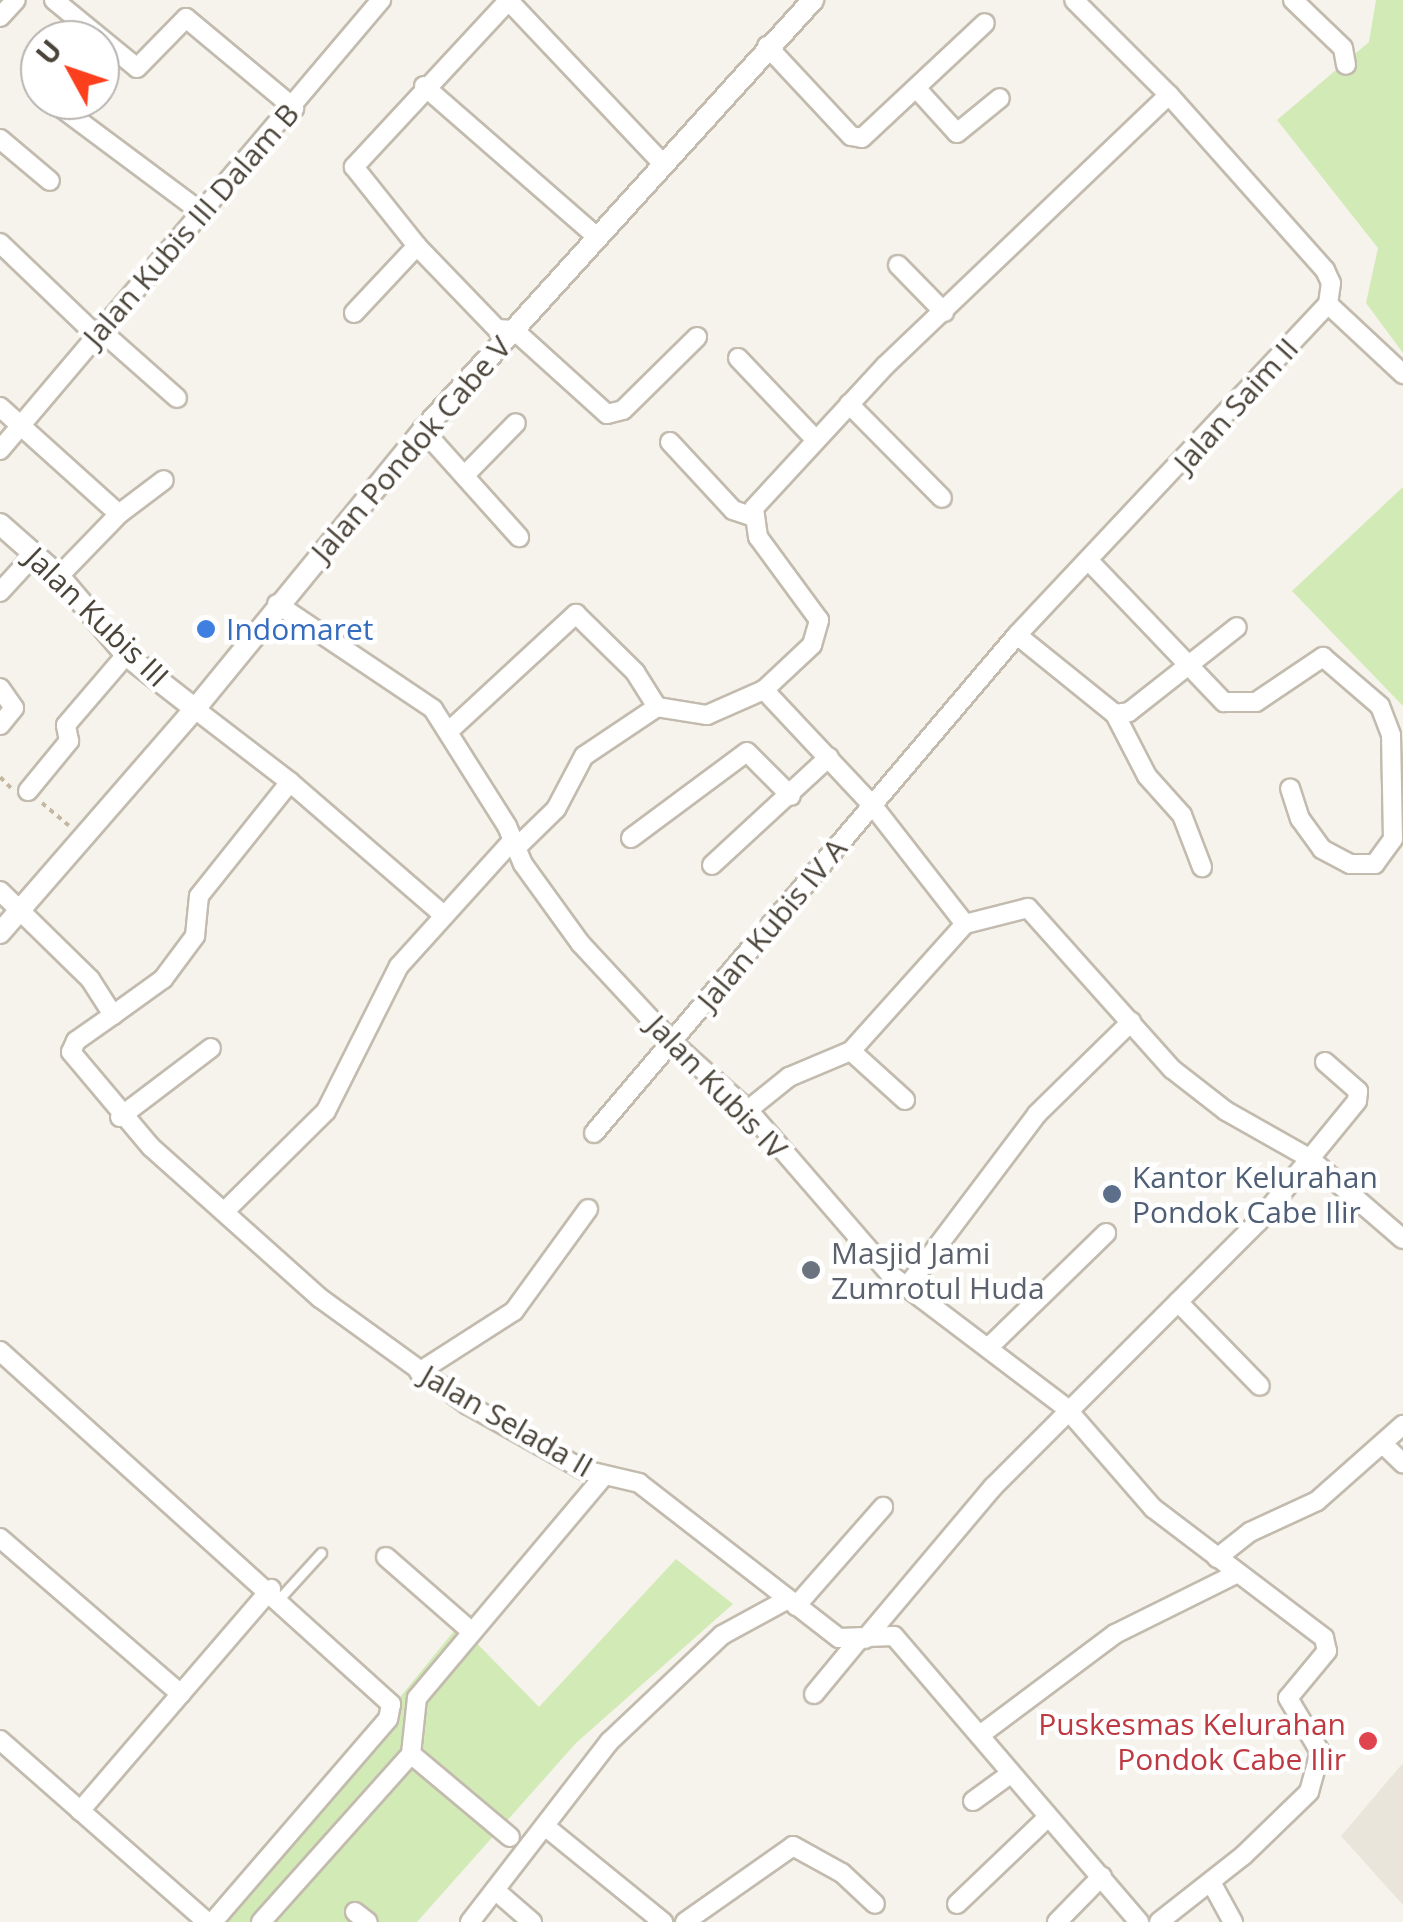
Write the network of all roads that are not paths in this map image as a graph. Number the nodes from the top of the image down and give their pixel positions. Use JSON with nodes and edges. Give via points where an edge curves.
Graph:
{"nodes":[{"id":1,"x":16,"y":0,"type":"edge"},
{"id":2,"x":54,"y":0,"type":"edge"},
{"id":3,"x":381,"y":0,"type":"edge"},
{"id":4,"x":508,"y":0,"type":"edge"},
{"id":5,"x":813,"y":0,"type":"edge"},
{"id":6,"x":1074,"y":0,"type":"edge"},
{"id":7,"x":1293,"y":0,"type":"edge"},
{"id":8,"x":0,"y":17,"type":"edge"},
{"id":9,"x":985,"y":23,"type":"dead end"},
{"id":10,"x":767,"y":46,"type":"junction"},
{"id":11,"x":1346,"y":65,"type":"dead end"},
{"id":12,"x":424,"y":86,"type":"junction"},
{"id":13,"x":917,"y":89,"type":"junction"},
{"id":14,"x":1169,"y":95,"type":"junction"},
{"id":15,"x":1000,"y":98,"type":"dead end"},
{"id":16,"x":294,"y":108,"type":"junction"},
{"id":17,"x":79,"y":120,"type":"edge"},
{"id":18,"x":0,"y":139,"type":"edge"},
{"id":19,"x":662,"y":162,"type":"junction"},
{"id":20,"x":50,"y":181,"type":"dead end"},
{"id":21,"x":200,"y":211,"type":"junction"},
{"id":22,"x":595,"y":235,"type":"junction"},
{"id":23,"x":0,"y":243,"type":"edge"},
{"id":24,"x":418,"y":246,"type":"junction"},
{"id":25,"x":898,"y":265,"type":"dead end"},
{"id":26,"x":1328,"y":304,"type":"junction"},
{"id":27,"x":944,"y":312,"type":"junction"},
{"id":28,"x":354,"y":314,"type":"dead end"},
{"id":29,"x":514,"y":330,"type":"junction"},
{"id":30,"x":97,"y":332,"type":"junction"},
{"id":31,"x":697,"y":337,"type":"dead end"},
{"id":32,"x":738,"y":358,"type":"dead end"},
{"id":33,"x":1403,"y":374,"type":"edge"},
{"id":34,"x":177,"y":398,"type":"dead end"},
{"id":35,"x":849,"y":404,"type":"junction"},
{"id":36,"x":0,"y":407,"type":"edge"},
{"id":37,"x":516,"y":423,"type":"dead end"},
{"id":38,"x":20,"y":424,"type":"junction"},
{"id":39,"x":423,"y":430,"type":"junction"},
{"id":40,"x":814,"y":438,"type":"junction"},
{"id":41,"x":670,"y":442,"type":"dead end"},
{"id":42,"x":0,"y":450,"type":"edge"},
{"id":43,"x":466,"y":474,"type":"junction"},
{"id":44,"x":164,"y":480,"type":"dead end"},
{"id":45,"x":942,"y":498,"type":"dead end"},
{"id":46,"x":119,"y":514,"type":"junction"},
{"id":47,"x":752,"y":517,"type":"junction"},
{"id":48,"x":0,"y":524,"type":"edge"},
{"id":49,"x":518,"y":536,"type":"dead end"},
{"id":50,"x":34,"y":555,"type":"junction"},
{"id":51,"x":1090,"y":562,"type":"junction"},
{"id":52,"x":60,"y":576,"type":"junction"},
{"id":53,"x":0,"y":592,"type":"edge"},
{"id":54,"x":277,"y":604,"type":"junction"},
{"id":55,"x":1237,"y":628,"type":"dead end"},
{"id":56,"x":1017,"y":635,"type":"junction"},
{"id":57,"x":126,"y":654,"type":"junction"},
{"id":58,"x":1188,"y":664,"type":"junction"},
{"id":59,"x":0,"y":688,"type":"edge"},
{"id":60,"x":764,"y":690,"type":"junction"},
{"id":61,"x":657,"y":706,"type":"junction"},
{"id":62,"x":196,"y":710,"type":"junction"},
{"id":63,"x":1115,"y":714,"type":"junction"},
{"id":64,"x":0,"y":724,"type":"edge"},
{"id":65,"x":449,"y":731,"type":"junction"},
{"id":66,"x":828,"y":757,"type":"junction"},
{"id":67,"x":290,"y":782,"type":"junction"},
{"id":68,"x":1290,"y":789,"type":"dead end"},
{"id":69,"x":28,"y":791,"type":"dead end"},
{"id":70,"x":791,"y":796,"type":"junction"},
{"id":71,"x":874,"y":807,"type":"junction"},
{"id":72,"x":631,"y":838,"type":"dead end"},
{"id":73,"x":515,"y":844,"type":"junction"},
{"id":74,"x":712,"y":865,"type":"dead end"},
{"id":75,"x":1202,"y":868,"type":"dead end"},
{"id":76,"x":0,"y":891,"type":"edge"},
{"id":77,"x":22,"y":909,"type":"junction"},
{"id":78,"x":441,"y":913,"type":"junction"},
{"id":79,"x":965,"y":924,"type":"junction"},
{"id":80,"x":0,"y":933,"type":"edge"},
{"id":81,"x":113,"y":1015,"type":"junction"},
{"id":82,"x":1131,"y":1022,"type":"junction"},
{"id":83,"x":672,"y":1042,"type":"junction"},
{"id":84,"x":211,"y":1048,"type":"dead end"},
{"id":85,"x":851,"y":1051,"type":"junction"},
{"id":86,"x":1325,"y":1062,"type":"dead end"},
{"id":87,"x":905,"y":1100,"type":"dead end"},
{"id":88,"x":748,"y":1110,"type":"junction"},
{"id":89,"x":120,"y":1117,"type":"junction"},
{"id":90,"x":594,"y":1133,"type":"dead end"},
{"id":91,"x":1310,"y":1158,"type":"junction"},
{"id":92,"x":226,"y":1208,"type":"junction"},
{"id":93,"x":588,"y":1209,"type":"dead end"},
{"id":94,"x":1106,"y":1233,"type":"dead end"},
{"id":95,"x":1403,"y":1239,"type":"edge"},
{"id":96,"x":906,"y":1288,"type":"junction"},
{"id":97,"x":1178,"y":1302,"type":"junction"},
{"id":98,"x":990,"y":1346,"type":"junction"},
{"id":99,"x":0,"y":1352,"type":"edge"},
{"id":100,"x":419,"y":1372,"type":"junction"},
{"id":101,"x":1260,"y":1386,"type":"dead end"},
{"id":102,"x":1066,"y":1408,"type":"junction"},
{"id":103,"x":1403,"y":1425,"type":"edge"},
{"id":104,"x":1383,"y":1444,"type":"junction"},
{"id":105,"x":1403,"y":1463,"type":"edge"},
{"id":106,"x":604,"y":1476,"type":"junction"},
{"id":107,"x":883,"y":1507,"type":"dead end"},
{"id":108,"x":0,"y":1538,"type":"edge"},
{"id":109,"x":322,"y":1553,"type":"dead end"},
{"id":110,"x":386,"y":1557,"type":"dead end"},
{"id":111,"x":1218,"y":1558,"type":"junction"},
{"id":112,"x":1236,"y":1574,"type":"junction"},
{"id":113,"x":276,"y":1593,"type":"junction"},
{"id":114,"x":792,"y":1602,"type":"junction"},
{"id":115,"x":472,"y":1632,"type":"junction"},
{"id":116,"x":860,"y":1642,"type":"junction"},
{"id":117,"x":181,"y":1694,"type":"junction"},
{"id":118,"x":814,"y":1694,"type":"dead end"},
{"id":119,"x":980,"y":1735,"type":"junction"},
{"id":120,"x":0,"y":1740,"type":"edge"},
{"id":121,"x":410,"y":1754,"type":"junction"},
{"id":122,"x":1010,"y":1774,"type":"junction"},
{"id":123,"x":973,"y":1800,"type":"dead end"},
{"id":124,"x":80,"y":1811,"type":"junction"},
{"id":125,"x":1045,"y":1820,"type":"junction"},
{"id":126,"x":546,"y":1827,"type":"junction"},
{"id":127,"x":510,"y":1837,"type":"dead end"},
{"id":128,"x":1102,"y":1876,"type":"junction"},
{"id":129,"x":1211,"y":1882,"type":"junction"},
{"id":130,"x":495,"y":1890,"type":"junction"},
{"id":131,"x":874,"y":1904,"type":"dead end"},
{"id":132,"x":957,"y":1904,"type":"dead end"},
{"id":133,"x":210,"y":1922,"type":"edge"},
{"id":134,"x":261,"y":1922,"type":"edge"},
{"id":135,"x":470,"y":1922,"type":"edge"},
{"id":136,"x":532,"y":1922,"type":"edge"},
{"id":137,"x":662,"y":1922,"type":"edge"},
{"id":138,"x":685,"y":1922,"type":"edge"},
{"id":139,"x":1056,"y":1922,"type":"edge"},
{"id":140,"x":1139,"y":1922,"type":"edge"},
{"id":141,"x":1159,"y":1922,"type":"edge"},
{"id":142,"x":1233,"y":1922,"type":"edge"}],
"edges":[{"from":1,"to":8,"type":"street"},
{"from":2,"to":16,"type":"street","via":[[137,68],[186,18]]},
{"from":3,"to":16,"type":"street","name":"Jalan Kubis III Dalam B"},
{"from":4,"to":12,"type":"street"},
{"from":4,"to":19,"type":"street"},
{"from":5,"to":10,"type":"street","name":"Jalan Pondok Cabe V"},
{"from":6,"to":14,"type":"street"},
{"from":7,"to":11,"type":"street","via":[[1343,48]]},
{"from":9,"to":13,"type":"street"},
{"from":10,"to":13,"type":"street","via":[[856,138]]},
{"from":10,"to":19,"type":"street","name":"Jalan Pondok Cabe V"},
{"from":12,"to":22,"type":"street"},
{"from":12,"to":24,"type":"street","via":[[354,167]]},
{"from":13,"to":15,"type":"street","via":[[957,133]]},
{"from":14,"to":26,"type":"street","via":[[1325,270]]},
{"from":14,"to":27,"type":"street"},
{"from":16,"to":21,"type":"street","name":"Jalan Kubis III Dalam B"},
{"from":17,"to":21,"type":"street"},
{"from":18,"to":20,"type":"street"},
{"from":19,"to":22,"type":"street","name":"Jalan Pondok Cabe V"},
{"from":21,"to":30,"type":"street","name":"Jalan Kubis III Dalam B"},
{"from":22,"to":29,"type":"street","name":"Jalan Pondok Cabe V"},
{"from":23,"to":30,"type":"street"},
{"from":24,"to":28,"type":"street"},
{"from":24,"to":29,"type":"street","via":[[497,329]]},
{"from":25,"to":27,"type":"street"},
{"from":26,"to":33,"type":"street"},
{"from":26,"to":51,"type":"street","name":"Jalan Saim II"},
{"from":27,"to":35,"type":"street"},
{"from":29,"to":31,"type":"street","via":[[614,414]]},
{"from":29,"to":39,"type":"street","name":"Jalan Pondok Cabe V"},
{"from":30,"to":34,"type":"street"},
{"from":30,"to":38,"type":"street","name":"Jalan Kubis III Dalam B"},
{"from":32,"to":40,"type":"street"},
{"from":35,"to":40,"type":"street"},
{"from":35,"to":45,"type":"street"},
{"from":36,"to":38,"type":"street"},
{"from":37,"to":43,"type":"street"},
{"from":38,"to":42,"type":"street","name":"Jalan Kubis III Dalam B"},
{"from":38,"to":46,"type":"street"},
{"from":39,"to":43,"type":"street"},
{"from":39,"to":54,"type":"street","name":"Jalan Pondok Cabe V"},
{"from":40,"to":47,"type":"street"},
{"from":41,"to":47,"type":"street","via":[[734,510]]},
{"from":43,"to":49,"type":"street"},
{"from":44,"to":46,"type":"street"},
{"from":46,"to":52,"type":"street"},
{"from":47,"to":60,"type":"street","via":[[770,557],[820,620],[812,645]]},
{"from":48,"to":50,"type":"street","name":"Jalan Kubis III"},
{"from":50,"to":52,"type":"street","name":"Jalan Kubis III"},
{"from":50,"to":53,"type":"street"},
{"from":51,"to":56,"type":"street","name":"Jalan Saim II"},
{"from":51,"to":58,"type":"street"},
{"from":52,"to":57,"type":"street","name":"Jalan Kubis III"},
{"from":54,"to":62,"type":"street","name":"Jalan Pondok Cabe V"},
{"from":54,"to":65,"type":"street","name":"Jalan Kubis IV","via":[[406,687]]},
{"from":55,"to":58,"type":"street"},
{"from":56,"to":63,"type":"street"},
{"from":56,"to":71,"type":"street","name":"Jalan Saim II"},
{"from":57,"to":62,"type":"street","name":"Jalan Kubis III"},
{"from":57,"to":69,"type":"street","via":[[66,726],[69,741]]},
{"from":58,"to":63,"type":"street","via":[[1129,712]]},
{"from":58,"to":68,"type":"street","via":[[1224,702],[1240,706],[1323,656],[1380,706],[1391,735],[1393,838],[1376,864],[1350,864],[1322,849],[1300,819]]},
{"from":59,"to":64,"type":"street","via":[[14,708]]},
{"from":60,"to":61,"type":"street","via":[[706,714]]},
{"from":60,"to":66,"type":"street"},
{"from":61,"to":65,"type":"street","via":[[635,672],[576,614]]},
{"from":61,"to":73,"type":"street","via":[[584,756],[556,809]]},
{"from":62,"to":67,"type":"street"},
{"from":62,"to":77,"type":"street","name":"Jalan Pondok Cabe V"},
{"from":63,"to":75,"type":"street","via":[[1147,776],[1182,815]]},
{"from":65,"to":73,"type":"street","name":"Jalan Kubis IV"},
{"from":66,"to":70,"type":"street"},
{"from":66,"to":71,"type":"street"},
{"from":67,"to":78,"type":"street"},
{"from":67,"to":81,"type":"street","via":[[200,896],[196,936],[148,994]]},
{"from":70,"to":72,"type":"street","via":[[747,752]]},
{"from":70,"to":74,"type":"street"},
{"from":71,"to":79,"type":"street"},
{"from":71,"to":83,"type":"street","name":"Jalan Kubis IV A"},
{"from":73,"to":78,"type":"street"},
{"from":73,"to":83,"type":"street","name":"Jalan Kubis IV","via":[[581,944]]},
{"from":76,"to":77,"type":"street"},
{"from":77,"to":80,"type":"street","name":"Jalan Pondok Cabe V"},
{"from":77,"to":81,"type":"street","via":[[90,979]]},
{"from":78,"to":92,"type":"street","via":[[390,981],[326,1111]]},
{"from":79,"to":82,"type":"street","via":[[1028,908]]},
{"from":79,"to":85,"type":"street"},
{"from":81,"to":89,"type":"street","name":"Jalan Selada II","via":[[76,1040],[71,1052]]},
{"from":82,"to":91,"type":"street","via":[[1201,1093]]},
{"from":82,"to":96,"type":"street","via":[[1059,1088]]},
{"from":83,"to":88,"type":"street","name":"Jalan Kubis IV"},
{"from":83,"to":90,"type":"street","name":"Jalan Kubis IV A"},
{"from":84,"to":89,"type":"street"},
{"from":85,"to":87,"type":"street"},
{"from":85,"to":88,"type":"street","via":[[788,1076]]},
{"from":86,"to":91,"type":"street","via":[[1358,1095]]},
{"from":88,"to":96,"type":"street","name":"Jalan Kubis IV"},
{"from":89,"to":92,"type":"street","name":"Jalan Selada II"},
{"from":91,"to":95,"type":"street"},
{"from":91,"to":97,"type":"street"},
{"from":92,"to":100,"type":"street","name":"Jalan Selada II","via":[[320,1298]]},
{"from":93,"to":100,"type":"street","via":[[514,1311]]},
{"from":94,"to":98,"type":"street"},
{"from":96,"to":98,"type":"street","name":"Jalan Kubis IV"},
{"from":97,"to":101,"type":"street"},
{"from":97,"to":102,"type":"street"},
{"from":98,"to":102,"type":"street","name":"Jalan Kubis IV"},
{"from":99,"to":113,"type":"street"},
{"from":100,"to":106,"type":"street","name":"Jalan Selada II","via":[[526,1439]]},
{"from":102,"to":111,"type":"street","name":"Jalan Kubis IV","via":[[1152,1508]]},
{"from":102,"to":116,"type":"street"},
{"from":103,"to":104,"type":"street"},
{"from":104,"to":105,"type":"street"},
{"from":104,"to":111,"type":"street","via":[[1317,1501],[1250,1532]]},
{"from":106,"to":114,"type":"street","name":"Jalan Selada II","via":[[638,1483]]},
{"from":106,"to":115,"type":"street"},
{"from":107,"to":114,"type":"street"},
{"from":108,"to":117,"type":"street"},
{"from":109,"to":113,"type":"lane"},
{"from":110,"to":115,"type":"street"},
{"from":111,"to":112,"type":"street","name":"Jalan Kubis IV"},
{"from":112,"to":119,"type":"street","via":[[1115,1634]]},
{"from":112,"to":129,"type":"street","name":"Jalan Kubis IV","via":[[1327,1642],[1288,1705],[1321,1761],[1301,1801]]},
{"from":113,"to":117,"type":"street"},
{"from":113,"to":133,"type":"street","via":[[380,1690],[391,1712]]},
{"from":114,"to":116,"type":"street","name":"Jalan Selada II","via":[[840,1638]]},
{"from":114,"to":126,"type":"street","via":[[740,1621],[682,1670],[610,1742]]},
{"from":115,"to":121,"type":"street","via":[[418,1698]]},
{"from":116,"to":118,"type":"street"},
{"from":116,"to":119,"type":"street","name":"Jalan Selada II","via":[[894,1636]]},
{"from":117,"to":124,"type":"street"},
{"from":119,"to":122,"type":"street","name":"Jalan Selada II"},
{"from":120,"to":124,"type":"street"},
{"from":121,"to":127,"type":"street"},
{"from":121,"to":134,"type":"street"},
{"from":122,"to":123,"type":"street"},
{"from":122,"to":125,"type":"street","name":"Jalan Selada II"},
{"from":124,"to":133,"type":"street"},
{"from":125,"to":128,"type":"street","name":"Jalan Selada II"},
{"from":125,"to":132,"type":"street"},
{"from":126,"to":130,"type":"street"},
{"from":126,"to":137,"type":"street"},
{"from":128,"to":139,"type":"street"},
{"from":128,"to":140,"type":"street","name":"Jalan Selada II"},
{"from":129,"to":141,"type":"street","name":"Jalan Kubis IV"},
{"from":129,"to":142,"type":"street"},
{"from":130,"to":135,"type":"street"},
{"from":130,"to":136,"type":"street"},
{"from":131,"to":138,"type":"street","via":[[842,1873],[793,1846]]}]}
